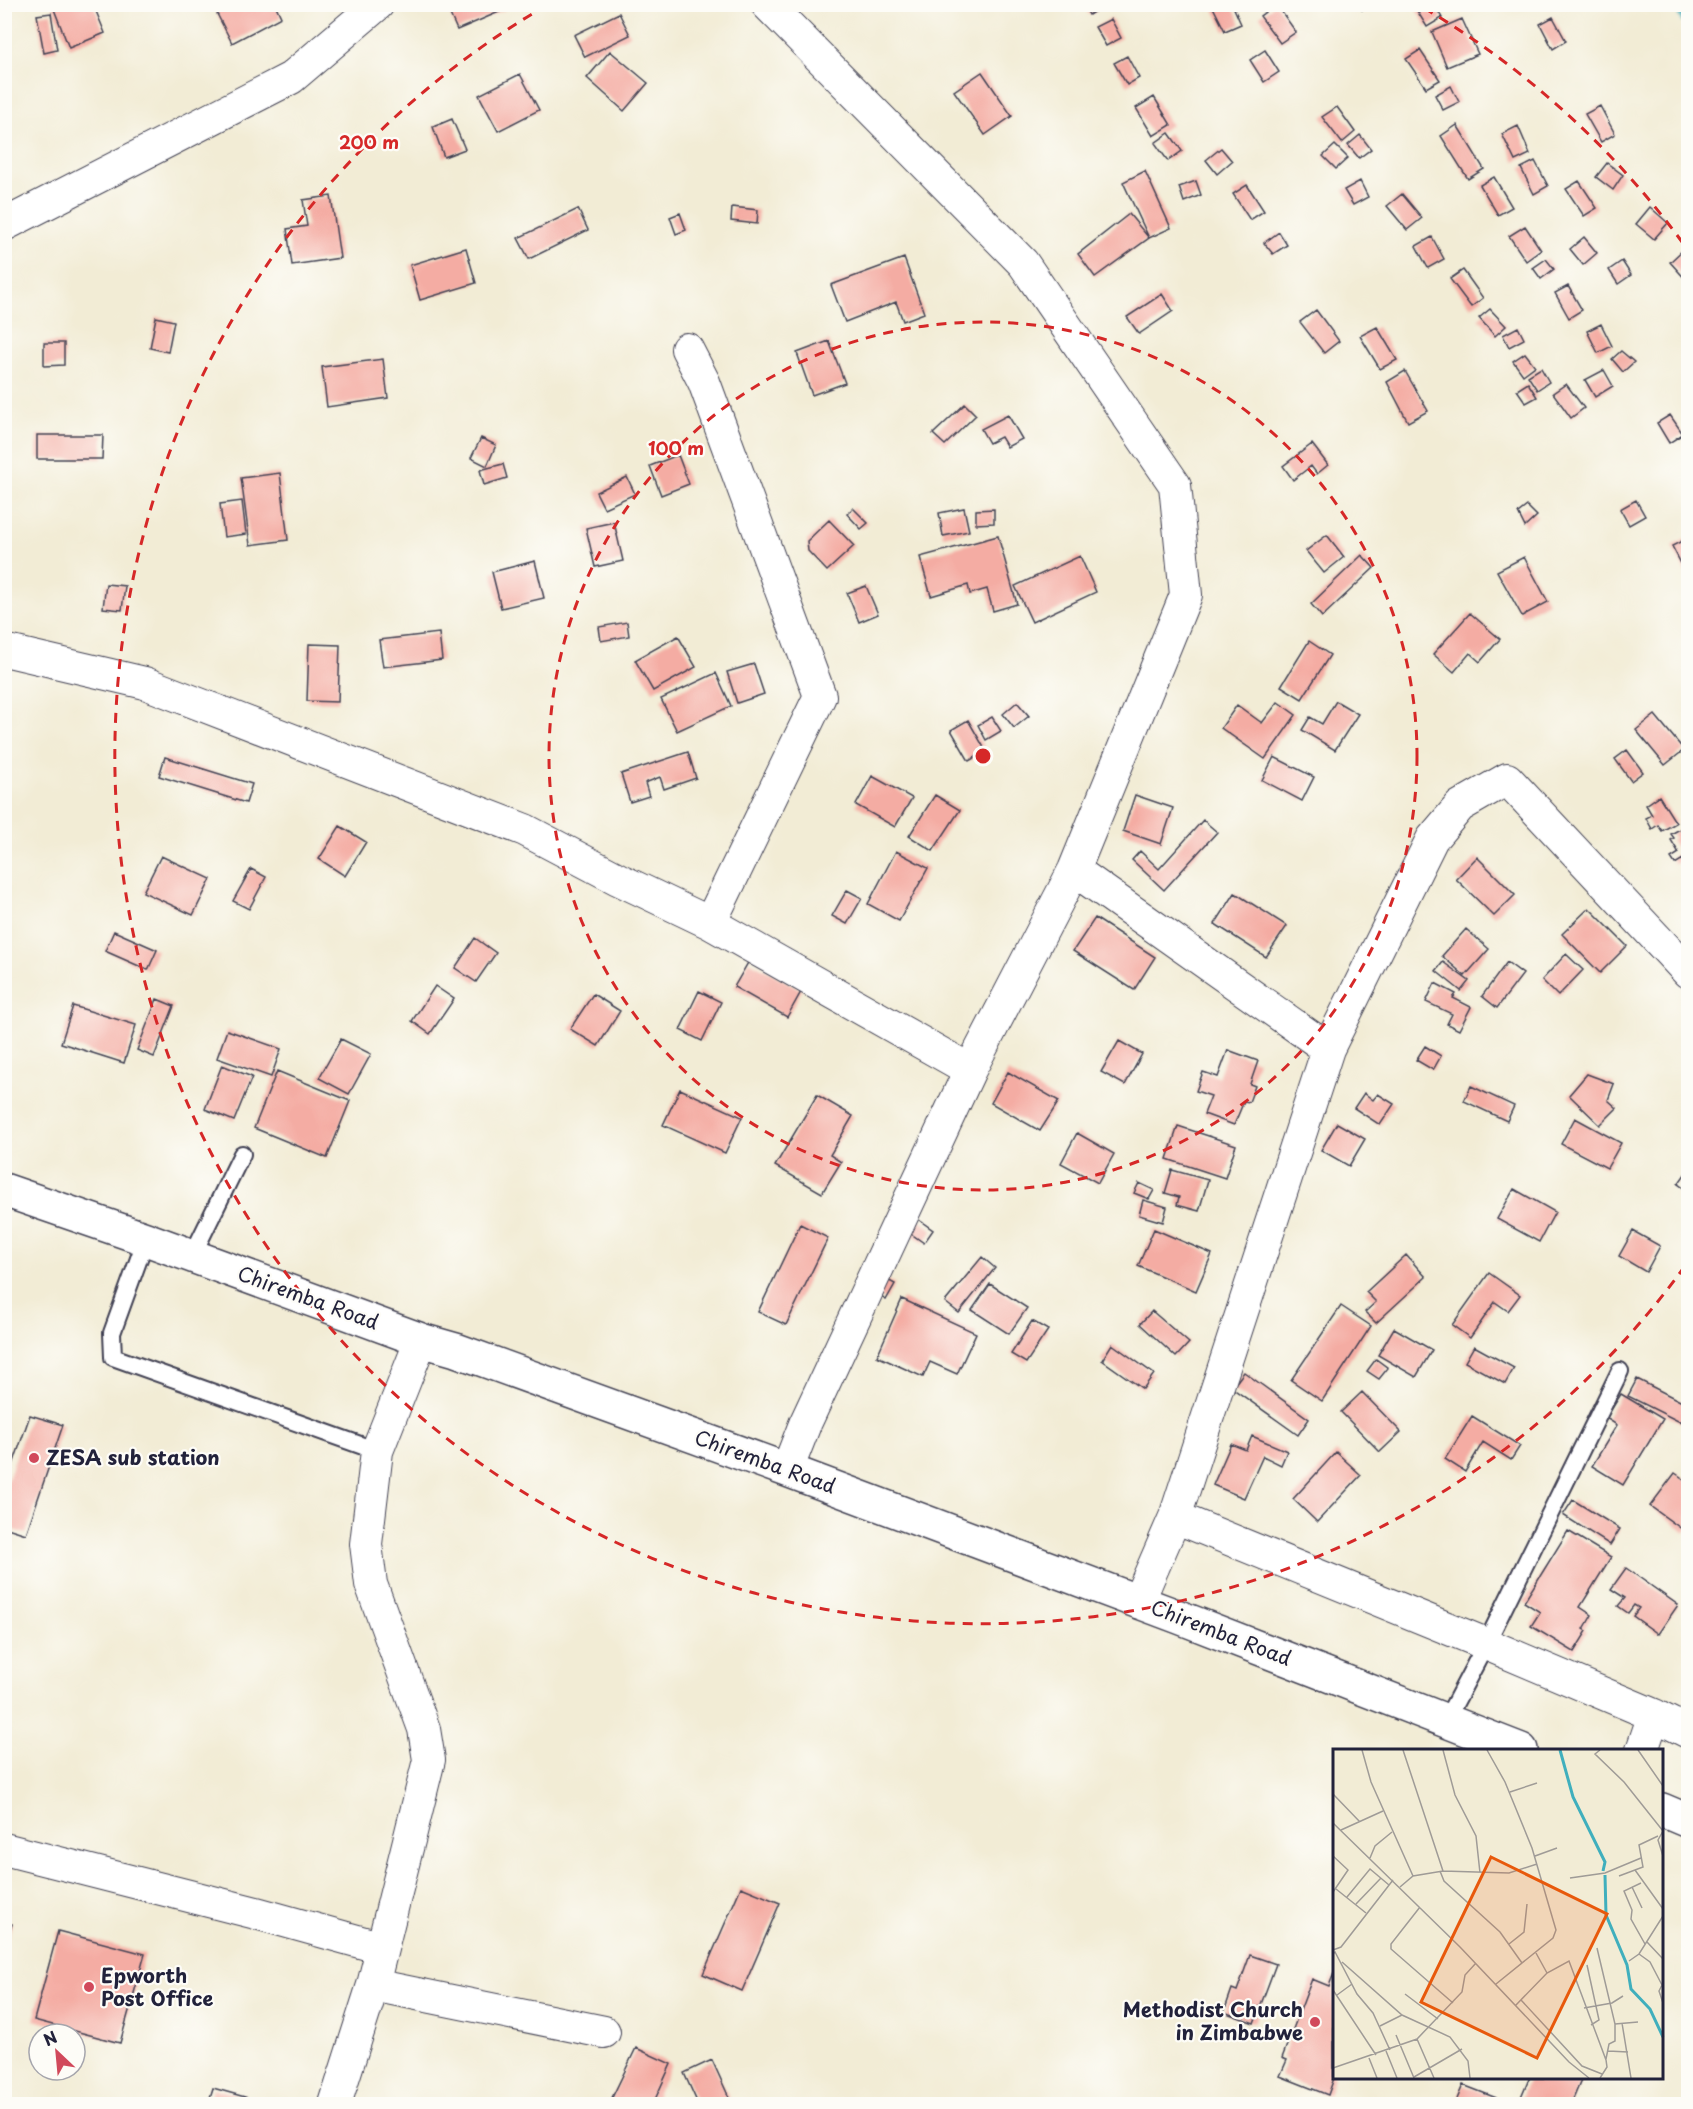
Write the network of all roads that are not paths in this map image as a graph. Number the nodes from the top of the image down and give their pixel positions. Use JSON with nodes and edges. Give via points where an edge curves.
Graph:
{"nodes":[{"id":1,"x":378,"y":4,"type":"edge"},
{"id":2,"x":767,"y":4,"type":"edge"},
{"id":3,"x":4,"y":225,"type":"edge"},
{"id":4,"x":687,"y":349,"type":"dead end"},
{"id":5,"x":4,"y":650,"type":"edge"},
{"id":6,"x":1074,"y":870,"type":"junction"},
{"id":7,"x":710,"y":923,"type":"junction"},
{"id":8,"x":1689,"y":972,"type":"edge"},
{"id":9,"x":1328,"y":1049,"type":"junction"},
{"id":10,"x":970,"y":1070,"type":"junction"},
{"id":11,"x":243,"y":1154,"type":"dead end"},
{"id":12,"x":4,"y":1190,"type":"edge"},
{"id":13,"x":146,"y":1239,"type":"junction"},
{"id":14,"x":192,"y":1256,"type":"junction"},
{"id":15,"x":421,"y":1340,"type":"junction"},
{"id":16,"x":1620,"y":1371,"type":"dead end"},
{"id":17,"x":377,"y":1451,"type":"junction"},
{"id":18,"x":787,"y":1470,"type":"junction"},
{"id":19,"x":1175,"y":1517,"type":"junction"},
{"id":20,"x":1138,"y":1602,"type":"junction"},
{"id":21,"x":1486,"y":1644,"type":"junction"},
{"id":22,"x":1654,"y":1714,"type":"junction"},
{"id":23,"x":1446,"y":1720,"type":"junction"},
{"id":24,"x":1689,"y":1732,"type":"edge"},
{"id":25,"x":1518,"y":1749,"type":"edge"},
{"id":26,"x":1642,"y":1749,"type":"edge"},
{"id":27,"x":1663,"y":1810,"type":"edge"},
{"id":28,"x":1689,"y":1821,"type":"edge"},
{"id":29,"x":4,"y":1849,"type":"edge"},
{"id":30,"x":382,"y":1948,"type":"junction"},
{"id":31,"x":373,"y":1984,"type":"junction"},
{"id":32,"x":604,"y":2032,"type":"dead end"},
{"id":33,"x":335,"y":2104,"type":"edge"}],
"edges":[{"from":1,"to":3,"type":"street","via":[[291,78]]},
{"from":2,"to":6,"type":"street","via":[[1023,263],[1175,485],[1186,595]]},
{"from":4,"to":7,"type":"street","via":[[704,382],[820,696]]},
{"from":5,"to":7,"type":"street","via":[[145,683],[515,826]]},
{"from":6,"to":9,"type":"street"},
{"from":6,"to":10,"type":"street"},
{"from":7,"to":10,"type":"street"},
{"from":8,"to":9,"type":"street","via":[[1507,779],[1460,806],[1432,838]]},
{"from":9,"to":19,"type":"street"},
{"from":10,"to":18,"type":"street"},
{"from":11,"to":14,"type":"lane"},
{"from":12,"to":13,"type":"main road","name":"Chiremba Road"},
{"from":13,"to":14,"type":"main road","name":"Chiremba Road"},
{"from":13,"to":17,"type":"lane","via":[[112,1333],[113,1357]]},
{"from":14,"to":15,"type":"main road","name":"Chiremba Road"},
{"from":15,"to":17,"type":"street"},
{"from":15,"to":18,"type":"main road","name":"Chiremba Road"},
{"from":16,"to":21,"type":"lane"},
{"from":17,"to":30,"type":"street","via":[[366,1544],[371,1584],[424,1729],[429,1760]]},
{"from":18,"to":20,"type":"main road","name":"Chiremba Road"},
{"from":19,"to":20,"type":"street"},
{"from":19,"to":21,"type":"street"},
{"from":20,"to":23,"type":"main road","name":"Chiremba Road"},
{"from":21,"to":22,"type":"street"},
{"from":21,"to":23,"type":"lane"},
{"from":22,"to":24,"type":"street"},
{"from":22,"to":26,"type":"street"},
{"from":23,"to":25,"type":"main road","name":"Chiremba Road"},
{"from":27,"to":28,"type":"main road"},
{"from":29,"to":30,"type":"street"},
{"from":30,"to":31,"type":"street"},
{"from":31,"to":32,"type":"street"},
{"from":31,"to":33,"type":"street"}]}
